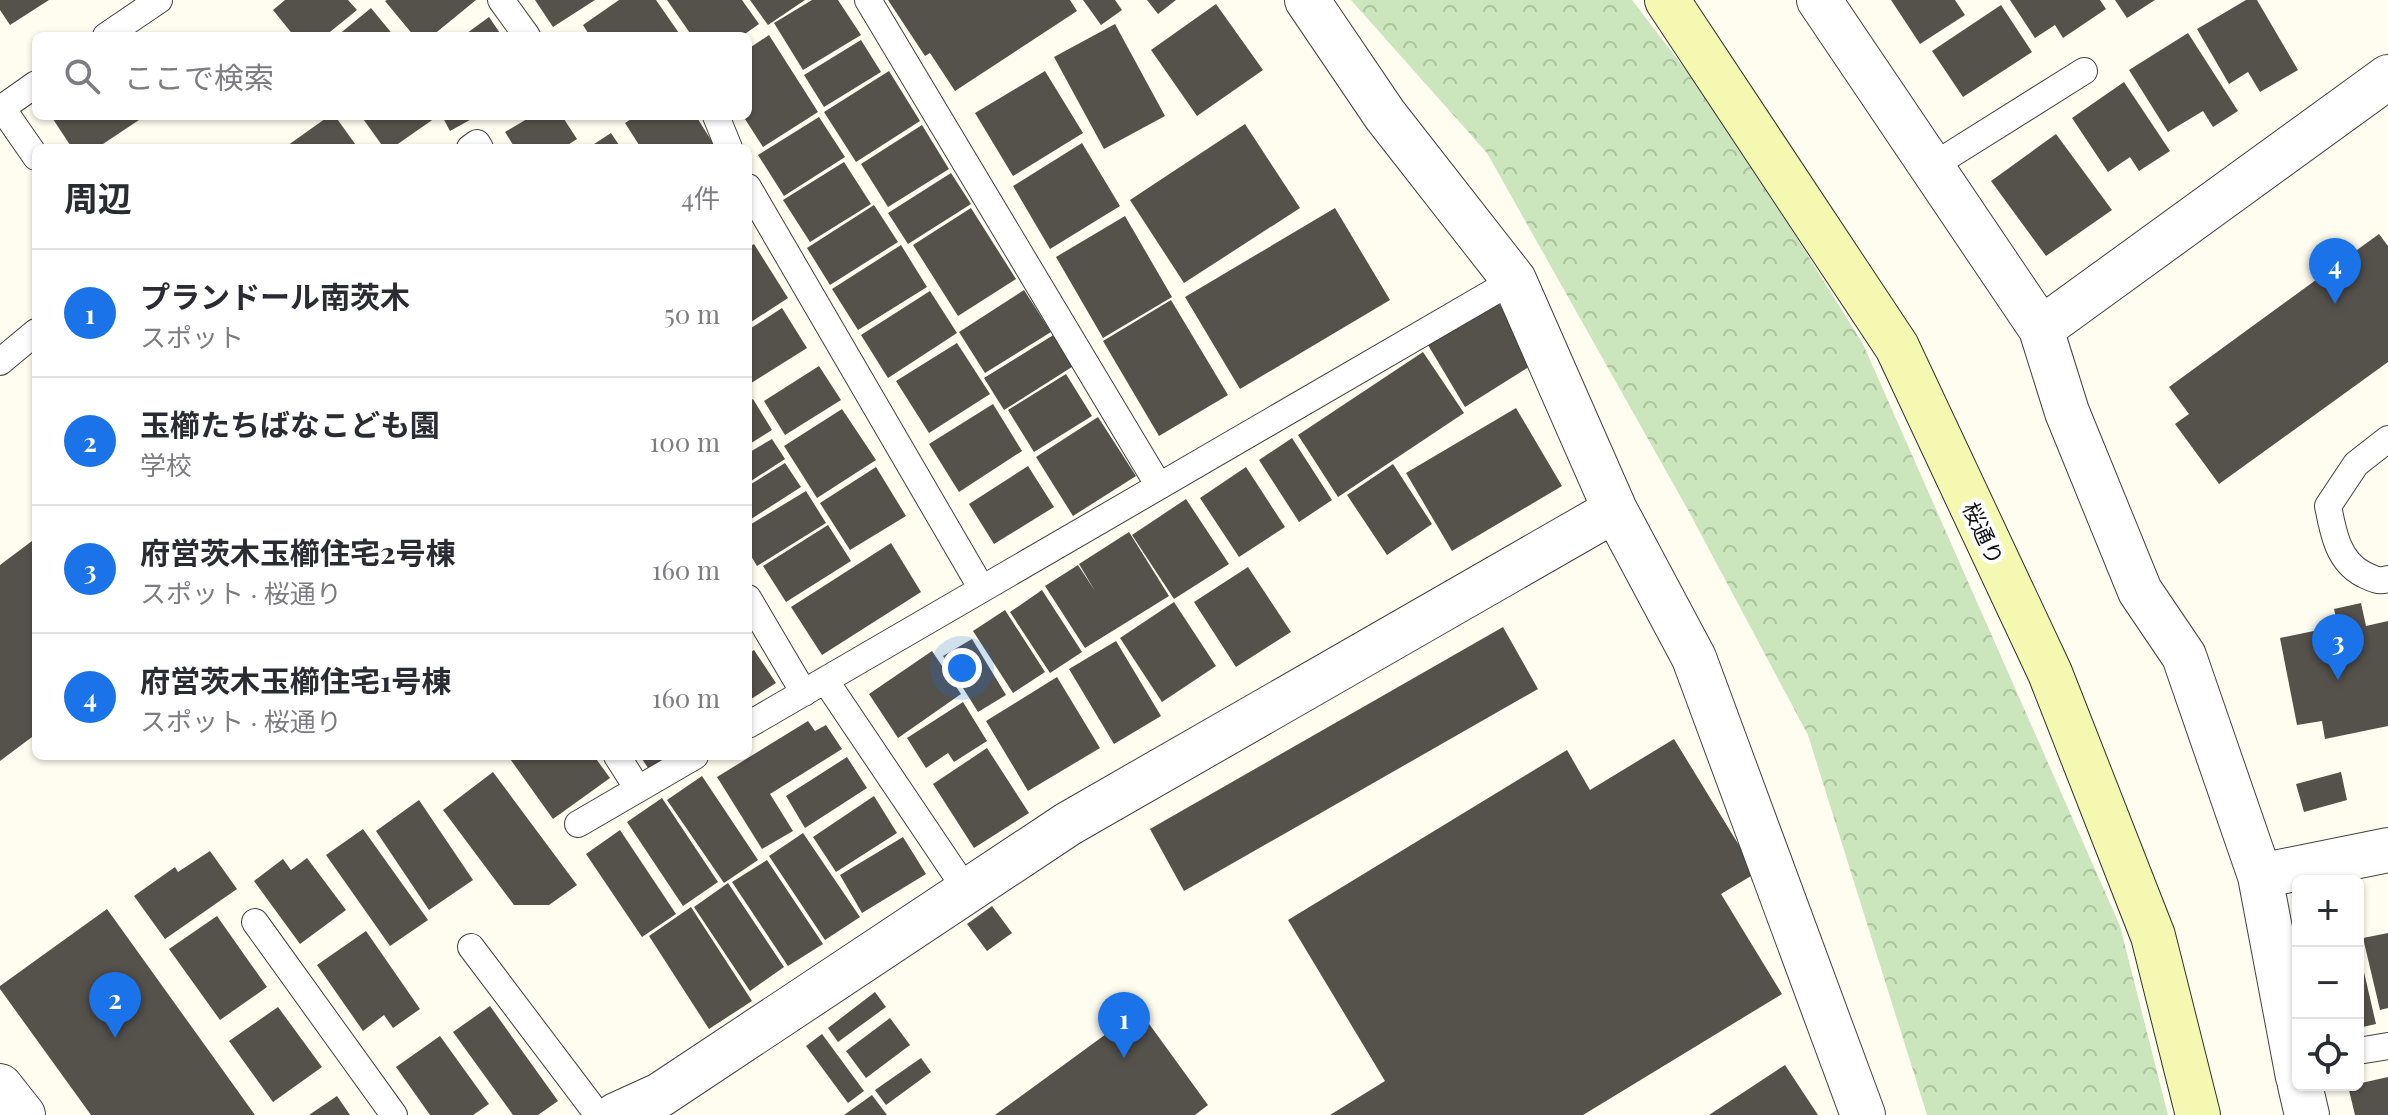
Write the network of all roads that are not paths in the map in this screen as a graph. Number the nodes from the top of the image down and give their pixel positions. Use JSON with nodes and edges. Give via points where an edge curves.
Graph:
{"nodes":[{"id":1,"x":159,"y":0,"type":"edge"},
{"id":2,"x":501,"y":0,"type":"edge"},
{"id":3,"x":868,"y":0,"type":"edge"},
{"id":4,"x":1307,"y":0,"type":"edge"},
{"id":5,"x":1667,"y":0,"type":"edge"},
{"id":6,"x":1819,"y":0,"type":"edge"},
{"id":7,"x":112,"y":32,"type":"edge"},
{"id":8,"x":524,"y":32,"type":"edge"},
{"id":9,"x":2084,"y":71,"type":"dead end"},
{"id":10,"x":2388,"y":77,"type":"edge"},
{"id":11,"x":32,"y":87,"type":"edge"},
{"id":12,"x":718,"y":120,"type":"edge"},
{"id":13,"x":727,"y":144,"type":"edge"},
{"id":14,"x":32,"y":151,"type":"edge"},
{"id":15,"x":1931,"y":167,"type":"junction"},
{"id":16,"x":752,"y":194,"type":"edge"},
{"id":17,"x":1514,"y":280,"type":"junction"},
{"id":18,"x":2041,"y":329,"type":"junction"},
{"id":19,"x":32,"y":335,"type":"edge"},
{"id":20,"x":0,"y":362,"type":"edge"},
{"id":21,"x":2388,"y":439,"type":"edge"},
{"id":22,"x":1159,"y":486,"type":"junction"},
{"id":23,"x":1615,"y":510,"type":"junction"},
{"id":24,"x":2388,"y":579,"type":"edge"},
{"id":25,"x":982,"y":589,"type":"junction"},
{"id":26,"x":752,"y":603,"type":"edge"},
{"id":27,"x":815,"y":686,"type":"junction"},
{"id":28,"x":752,"y":723,"type":"edge"},
{"id":29,"x":620,"y":760,"type":"edge"},
{"id":30,"x":688,"y":760,"type":"edge"},
{"id":31,"x":638,"y":789,"type":"junction"},
{"id":32,"x":578,"y":824,"type":"dead end"},
{"id":33,"x":2388,"y":850,"type":"edge"},
{"id":34,"x":2260,"y":876,"type":"junction"},
{"id":35,"x":967,"y":891,"type":"junction"},
{"id":36,"x":255,"y":922,"type":"dead end"},
{"id":37,"x":471,"y":947,"type":"dead end"},
{"id":38,"x":2292,"y":1040,"type":"edge"},
{"id":39,"x":2388,"y":1046,"type":"edge"},
{"id":40,"x":2364,"y":1050,"type":"edge"},
{"id":41,"x":0,"y":1086,"type":"edge"},
{"id":42,"x":2302,"y":1091,"type":"edge"},
{"id":43,"x":23,"y":1115,"type":"edge"},
{"id":44,"x":394,"y":1115,"type":"edge"},
{"id":45,"x":598,"y":1115,"type":"edge"},
{"id":46,"x":616,"y":1115,"type":"edge"},
{"id":47,"x":1863,"y":1115,"type":"edge"},
{"id":48,"x":2198,"y":1115,"type":"edge"},
{"id":49,"x":2307,"y":1115,"type":"edge"}],
"edges":[{"from":1,"to":7,"type":"lane"},
{"from":2,"to":8,"type":"lane"},
{"from":3,"to":22,"type":"lane"},
{"from":4,"to":17,"type":"street","via":[[1385,115]]},
{"from":5,"to":48,"type":"street","name":"桜通り","via":[[1897,347],[2050,673],[2153,936]]},
{"from":6,"to":15,"type":"street"},
{"from":9,"to":15,"type":"lane"},
{"from":10,"to":18,"type":"street"},
{"from":11,"to":14,"type":"lane","via":[[2,108]]},
{"from":12,"to":13,"type":"lane"},
{"from":15,"to":18,"type":"street"},
{"from":16,"to":25,"type":"lane"},
{"from":17,"to":22,"type":"lane"},
{"from":17,"to":23,"type":"street"},
{"from":18,"to":34,"type":"street","via":[[2067,412],[2140,591],[2184,656]]},
{"from":19,"to":20,"type":"lane"},
{"from":21,"to":24,"type":"lane","via":[[2356,464],[2328,506],[2334,537],[2350,567],[2378,581]]},
{"from":22,"to":25,"type":"lane"},
{"from":23,"to":35,"type":"street","via":[[1068,824]]},
{"from":23,"to":47,"type":"street","via":[[1694,658]]},
{"from":25,"to":27,"type":"lane"},
{"from":26,"to":27,"type":"lane"},
{"from":27,"to":28,"type":"lane"},
{"from":27,"to":35,"type":"lane"},
{"from":29,"to":31,"type":"lane"},
{"from":30,"to":31,"type":"lane"},
{"from":31,"to":32,"type":"lane"},
{"from":33,"to":34,"type":"street"},
{"from":34,"to":38,"type":"street"},
{"from":35,"to":46,"type":"street","via":[[660,1095]]},
{"from":36,"to":44,"type":"lane"},
{"from":37,"to":45,"type":"lane"},
{"from":39,"to":40,"type":"lane"},
{"from":41,"to":43,"type":"street"},
{"from":42,"to":49,"type":"street"}]}
